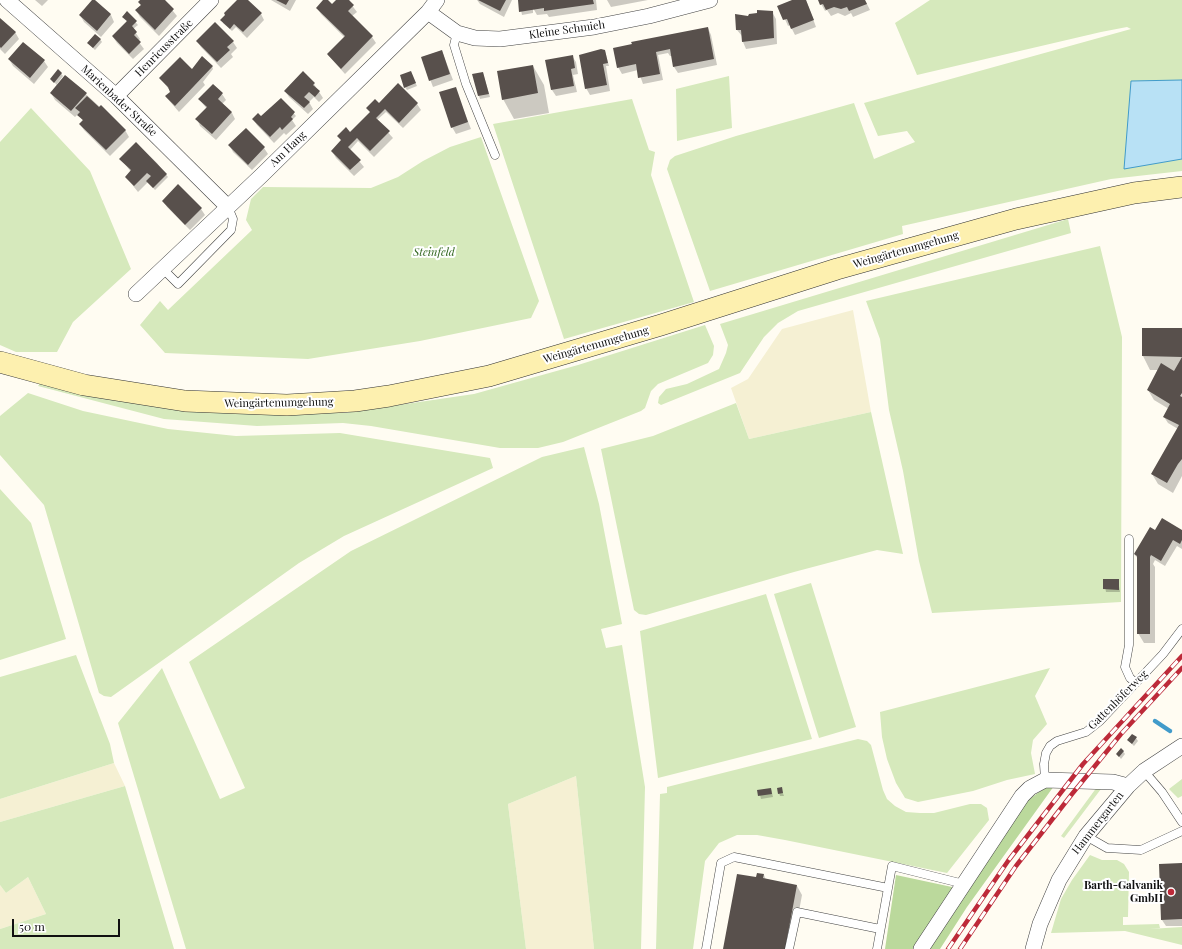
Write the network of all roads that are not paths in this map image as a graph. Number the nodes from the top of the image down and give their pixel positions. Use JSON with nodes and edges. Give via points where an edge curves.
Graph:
{"nodes":[{"id":1,"x":7,"y":0,"type":"edge"},
{"id":2,"x":211,"y":0,"type":"edge"},
{"id":3,"x":710,"y":0,"type":"edge"},
{"id":4,"x":432,"y":6,"type":"edge"},
{"id":5,"x":457,"y":33,"type":"junction"},
{"id":6,"x":116,"y":96,"type":"junction"},
{"id":7,"x":495,"y":155,"type":"dead end"},
{"id":8,"x":1182,"y":186,"type":"edge"},
{"id":9,"x":228,"y":206,"type":"junction"},
{"id":10,"x":163,"y":269,"type":"junction"},
{"id":11,"x":136,"y":294,"type":"dead end"},
{"id":12,"x":0,"y":362,"type":"edge"},
{"id":13,"x":1129,"y":539,"type":"dead end"},
{"id":14,"x":1182,"y":629,"type":"edge"},
{"id":15,"x":1136,"y":683,"type":"junction"},
{"id":16,"x":1182,"y":746,"type":"edge"},
{"id":17,"x":1144,"y":771,"type":"junction"},
{"id":18,"x":1045,"y":780,"type":"junction"},
{"id":19,"x":1128,"y":786,"type":"junction"},
{"id":20,"x":1182,"y":822,"type":"edge"},
{"id":21,"x":1182,"y":831,"type":"edge"},
{"id":22,"x":1086,"y":836,"type":"junction"},
{"id":23,"x":964,"y":884,"type":"junction"},
{"id":24,"x":888,"y":888,"type":"junction"},
{"id":25,"x":880,"y":930,"type":"junction"},
{"id":26,"x":706,"y":949,"type":"edge"},
{"id":27,"x":789,"y":949,"type":"edge"},
{"id":28,"x":877,"y":949,"type":"edge"},
{"id":29,"x":921,"y":949,"type":"edge"},
{"id":30,"x":1033,"y":949,"type":"edge"}],
"edges":[{"from":1,"to":6,"type":"street","name":"Marienbader Straße"},
{"from":2,"to":6,"type":"street","name":"Henricusstraße"},
{"from":3,"to":5,"type":"street","name":"Kleine Schmieh","via":[[649,16],[530,36],[500,39],[476,38]]},
{"from":4,"to":5,"type":"street","name":"Kleine Schmieh"},
{"from":4,"to":9,"type":"street","name":"Am Hang"},
{"from":5,"to":7,"type":"lane","via":[[454,45],[466,84]]},
{"from":6,"to":9,"type":"street","name":"Marienbader Straße"},
{"from":8,"to":12,"type":"main road","name":"Weingärtenumgehung","via":[[1134,193],[1016,219],[837,269],[661,326],[489,376],[422,391],[355,401],[253,405],[151,397],[41,374]]},
{"from":9,"to":10,"type":"street","name":"Am Hang"},
{"from":9,"to":10,"type":"lane","via":[[233,219],[231,230],[178,284]]},
{"from":10,"to":11,"type":"street","name":"Am Hang"},
{"from":13,"to":15,"type":"lane","via":[[1129,645],[1125,667],[1130,678]]},
{"from":14,"to":15,"type":"lane","name":"Gattenhöferweg"},
{"from":15,"to":18,"type":"lane","name":"Gattenhöferweg","via":[[1086,732],[1057,741],[1050,746],[1044,764]]},
{"from":16,"to":17,"type":"street"},
{"from":17,"to":19,"type":"street"},
{"from":17,"to":20,"type":"lane"},
{"from":18,"to":19,"type":"street","via":[[1113,782]]},
{"from":18,"to":23,"type":"street","via":[[1022,796]]},
{"from":19,"to":22,"type":"street","name":"Hammergarten"},
{"from":21,"to":22,"type":"lane","via":[[1141,850],[1107,848]]},
{"from":22,"to":30,"type":"street","name":"Hammergarten","via":[[1059,880],[1040,924]]},
{"from":23,"to":24,"type":"lane","via":[[892,866]]},
{"from":23,"to":29,"type":"street"},
{"from":24,"to":25,"type":"lane"},
{"from":24,"to":26,"type":"lane","via":[[734,857],[721,863]]},
{"from":25,"to":27,"type":"lane","via":[[797,912]]},
{"from":25,"to":28,"type":"lane"}]}
